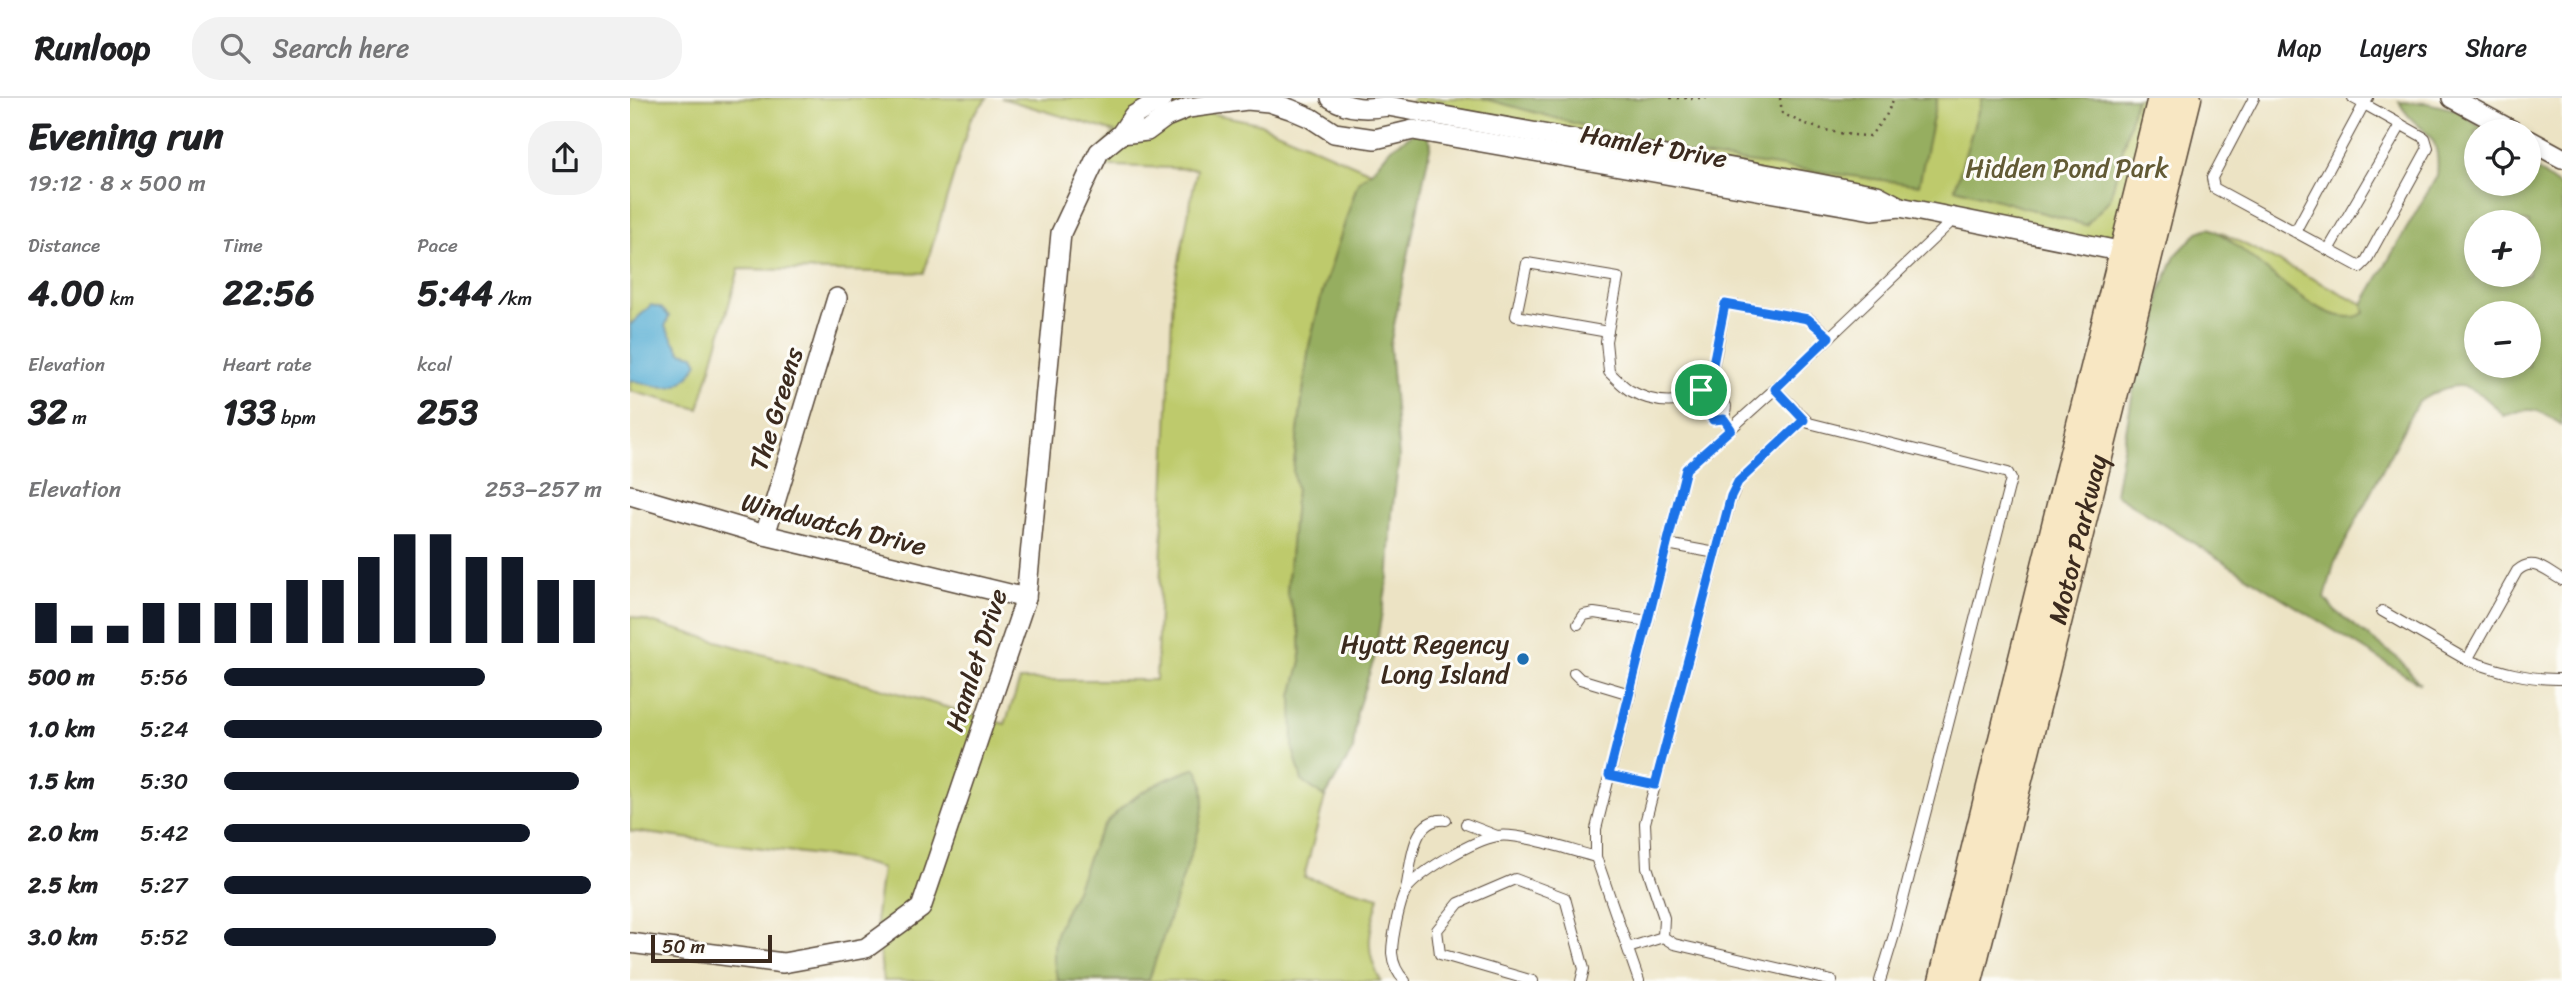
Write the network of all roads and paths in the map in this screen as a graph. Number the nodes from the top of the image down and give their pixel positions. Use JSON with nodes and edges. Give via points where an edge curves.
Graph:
{"nodes":[{"id":1,"x":1163,"y":98,"type":"edge"},
{"id":2,"x":1324,"y":98,"type":"edge"},
{"id":3,"x":1331,"y":98,"type":"edge"},
{"id":4,"x":1670,"y":98,"type":"edge"},
{"id":5,"x":1707,"y":98,"type":"edge"},
{"id":6,"x":1780,"y":98,"type":"edge"},
{"id":7,"x":1894,"y":98,"type":"edge"},
{"id":8,"x":2162,"y":98,"type":"edge"},
{"id":9,"x":2187,"y":98,"type":"edge"},
{"id":10,"x":2255,"y":98,"type":"edge"},
{"id":11,"x":2353,"y":98,"type":"edge"},
{"id":12,"x":2460,"y":100,"type":"edge"},
{"id":13,"x":2366,"y":101,"type":"edge"},
{"id":14,"x":1388,"y":106,"type":"junction"},
{"id":15,"x":2492,"y":119,"type":"edge"},
{"id":16,"x":1316,"y":121,"type":"junction"},
{"id":17,"x":2401,"y":125,"type":"junction"},
{"id":18,"x":1121,"y":134,"type":"junction"},
{"id":19,"x":1384,"y":136,"type":"junction"},
{"id":20,"x":2541,"y":147,"type":"edge"},
{"id":21,"x":2562,"y":158,"type":"edge"},
{"id":22,"x":1900,"y":207,"type":"junction"},
{"id":23,"x":1954,"y":218,"type":"junction"},
{"id":24,"x":2295,"y":232,"type":"junction"},
{"id":25,"x":2328,"y":250,"type":"junction"},
{"id":26,"x":2136,"y":255,"type":"junction"},
{"id":27,"x":837,"y":298,"type":"dead end"},
{"id":28,"x":1608,"y":332,"type":"junction"},
{"id":29,"x":1829,"y":337,"type":"junction"},
{"id":30,"x":1775,"y":389,"type":"junction"},
{"id":31,"x":1704,"y":393,"type":"junction"},
{"id":32,"x":1724,"y":419,"type":"junction"},
{"id":33,"x":1804,"y":420,"type":"junction"},
{"id":34,"x":1731,"y":429,"type":"junction"},
{"id":35,"x":630,"y":495,"type":"edge"},
{"id":36,"x":765,"y":535,"type":"junction"},
{"id":37,"x":1667,"y":544,"type":"junction"},
{"id":38,"x":1716,"y":553,"type":"junction"},
{"id":39,"x":2562,"y":580,"type":"edge"},
{"id":40,"x":1026,"y":598,"type":"junction"},
{"id":41,"x":2382,"y":611,"type":"dead end"},
{"id":42,"x":1648,"y":621,"type":"junction"},
{"id":43,"x":1578,"y":624,"type":"dead end"},
{"id":44,"x":2467,"y":660,"type":"junction"},
{"id":45,"x":1574,"y":673,"type":"dead end"},
{"id":46,"x":2562,"y":679,"type":"edge"},
{"id":47,"x":1630,"y":694,"type":"junction"},
{"id":48,"x":1609,"y":775,"type":"junction"},
{"id":49,"x":1655,"y":785,"type":"junction"},
{"id":50,"x":1446,"y":820,"type":"dead end"},
{"id":51,"x":1466,"y":824,"type":"dead end"},
{"id":52,"x":1497,"y":836,"type":"junction"},
{"id":53,"x":1596,"y":857,"type":"junction"},
{"id":54,"x":1406,"y":889,"type":"junction"},
{"id":55,"x":1663,"y":937,"type":"junction"},
{"id":56,"x":630,"y":943,"type":"edge"},
{"id":57,"x":1628,"y":948,"type":"junction"},
{"id":58,"x":1491,"y":970,"type":"junction"},
{"id":59,"x":1405,"y":981,"type":"edge"},
{"id":60,"x":1489,"y":981,"type":"edge"},
{"id":61,"x":1533,"y":981,"type":"edge"},
{"id":62,"x":1581,"y":981,"type":"edge"},
{"id":63,"x":1639,"y":981,"type":"edge"},
{"id":64,"x":1832,"y":981,"type":"edge"},
{"id":65,"x":1880,"y":981,"type":"edge"},
{"id":66,"x":1943,"y":981,"type":"edge"},
{"id":67,"x":1968,"y":981,"type":"edge"}],
"edges":[{"from":1,"to":18,"type":"street","name":"Hamlet Drive","via":[[1133,116]]},
{"from":2,"to":16,"type":"street"},
{"from":3,"to":14,"type":"street","name":"Hamlet Drive","via":[[1350,106]]},
{"from":4,"to":5,"type":"path"},
{"from":6,"to":7,"type":"path","via":[[1782,113],[1807,126],[1870,136]]},
{"from":8,"to":26,"type":"main road","name":"Motor Parkway"},
{"from":9,"to":26,"type":"main road","name":"Motor Parkway"},
{"from":10,"to":24,"type":"lane","via":[[2212,178],[2214,188]]},
{"from":11,"to":13,"type":"lane"},
{"from":12,"to":15,"type":"street"},
{"from":13,"to":17,"type":"lane"},
{"from":13,"to":24,"type":"lane"},
{"from":14,"to":19,"type":"street"},
{"from":14,"to":22,"type":"street","name":"Hamlet Drive","via":[[1823,184],[1877,195]]},
{"from":16,"to":18,"type":"street","name":"Hamlet Drive","via":[[1269,102],[1234,101],[1188,108],[1147,131]]},
{"from":16,"to":19,"type":"street","name":"Hamlet Drive","via":[[1334,133],[1375,139]]},
{"from":17,"to":25,"type":"lane"},
{"from":17,"to":25,"type":"lane","via":[[2425,138],[2428,148],[2367,261],[2360,267]]},
{"from":18,"to":40,"type":"street","name":"Hamlet Drive","via":[[1099,152],[1061,233]]},
{"from":19,"to":22,"type":"street","name":"Hamlet Drive","via":[[1413,130],[1872,210]]},
{"from":20,"to":21,"type":"street"},
{"from":22,"to":23,"type":"street","name":"Hamlet Drive"},
{"from":23,"to":26,"type":"street","name":"Hamlet Drive"},
{"from":23,"to":29,"type":"lane"},
{"from":24,"to":25,"type":"lane"},
{"from":26,"to":66,"type":"main road","name":"Motor Parkway"},
{"from":26,"to":67,"type":"main road","name":"Motor Parkway"},
{"from":27,"to":36,"type":"street","name":"The Greens"},
{"from":28,"to":28,"type":"lane","via":[[1618,278],[1527,263],[1516,316]]},
{"from":28,"to":31,"type":"lane","via":[[1609,372],[1628,389],[1669,402]]},
{"from":29,"to":30,"type":"lane"},
{"from":29,"to":31,"type":"lane","via":[[1808,319],[1725,304]]},
{"from":30,"to":33,"type":"lane"},
{"from":30,"to":34,"type":"lane"},
{"from":31,"to":32,"type":"lane","via":[[1716,393],[1726,406]]},
{"from":31,"to":32,"type":"lane","via":[[1702,405],[1713,420]]},
{"from":32,"to":34,"type":"lane"},
{"from":33,"to":38,"type":"lane","via":[[1738,482]]},
{"from":33,"to":65,"type":"lane","via":[[2008,473],[2011,478]]},
{"from":34,"to":37,"type":"lane","via":[[1686,469]]},
{"from":35,"to":36,"type":"street","name":"Windwatch Drive"},
{"from":36,"to":40,"type":"street","name":"Windwatch Drive"},
{"from":37,"to":38,"type":"lane"},
{"from":37,"to":42,"type":"lane"},
{"from":38,"to":49,"type":"lane"},
{"from":39,"to":44,"type":"lane","via":[[2525,563]]},
{"from":40,"to":56,"type":"street","name":"Hamlet Drive","via":[[921,908],[866,948],[783,963]]},
{"from":41,"to":44,"type":"lane"},
{"from":42,"to":43,"type":"lane","via":[[1594,613],[1584,615]]},
{"from":42,"to":47,"type":"lane"},
{"from":44,"to":46,"type":"lane","via":[[2498,672]]},
{"from":45,"to":47,"type":"lane","via":[[1580,679]]},
{"from":47,"to":48,"type":"lane"},
{"from":48,"to":49,"type":"lane"},
{"from":48,"to":53,"type":"lane","via":[[1596,828]]},
{"from":49,"to":55,"type":"lane","via":[[1645,823],[1647,867],[1664,918]]},
{"from":50,"to":54,"type":"lane","via":[[1431,820],[1423,826]]},
{"from":51,"to":52,"type":"lane"},
{"from":52,"to":53,"type":"lane"},
{"from":52,"to":54,"type":"lane","via":[[1423,873]]},
{"from":53,"to":57,"type":"lane"},
{"from":54,"to":59,"type":"lane","via":[[1392,954],[1397,973]]},
{"from":55,"to":57,"type":"lane"},
{"from":55,"to":64,"type":"lane","via":[[1674,944]]},
{"from":57,"to":63,"type":"lane"},
{"from":58,"to":60,"type":"lane"},
{"from":58,"to":61,"type":"lane"},
{"from":58,"to":62,"type":"lane","via":[[1440,954],[1437,930],[1459,903],[1515,879],[1564,898],[1584,969]]}]}
